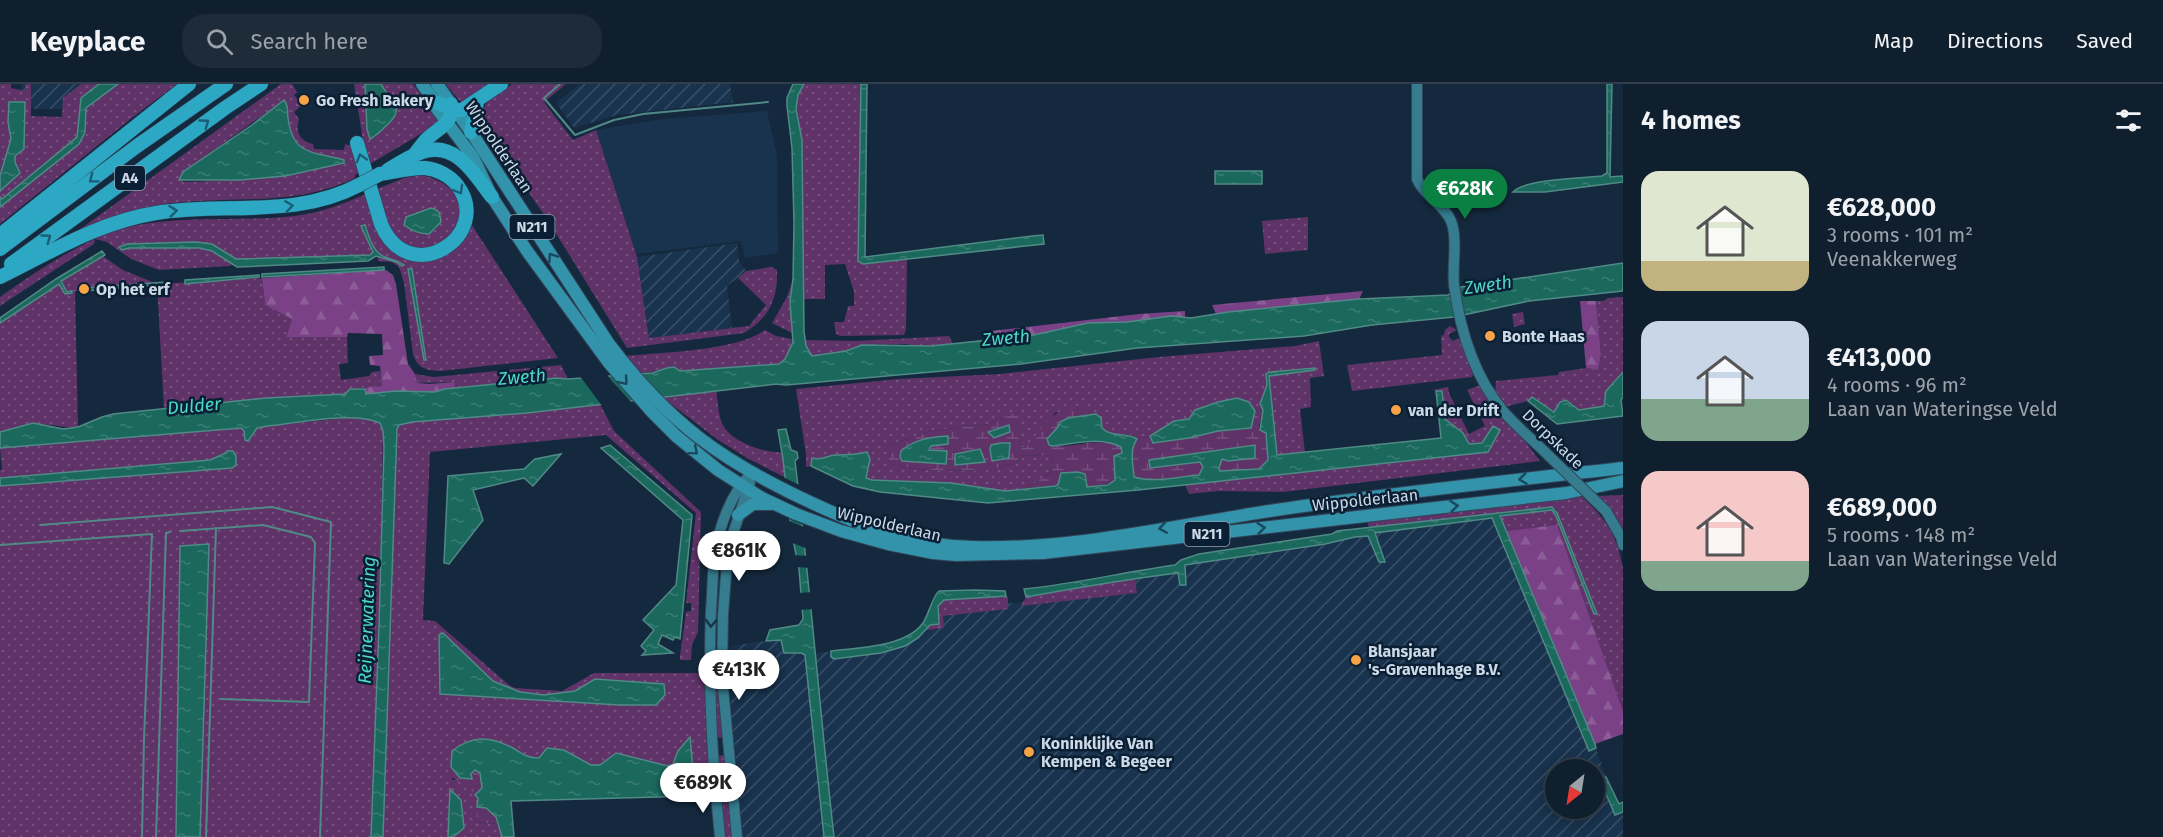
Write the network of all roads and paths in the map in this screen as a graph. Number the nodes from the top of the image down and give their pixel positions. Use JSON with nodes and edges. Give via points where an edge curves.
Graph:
{"nodes":[{"id":1,"x":189,"y":84,"type":"edge"},
{"id":2,"x":226,"y":84,"type":"edge"},
{"id":3,"x":261,"y":84,"type":"edge"},
{"id":4,"x":422,"y":84,"type":"edge"},
{"id":5,"x":437,"y":84,"type":"edge"},
{"id":6,"x":501,"y":84,"type":"edge"},
{"id":7,"x":1417,"y":84,"type":"edge"},
{"id":8,"x":435,"y":102,"type":"junction"},
{"id":9,"x":477,"y":102,"type":"junction"},
{"id":10,"x":453,"y":108,"type":"junction"},
{"id":11,"x":448,"y":123,"type":"junction"},
{"id":12,"x":471,"y":132,"type":"junction"},
{"id":13,"x":357,"y":144,"type":"dead end"},
{"id":14,"x":415,"y":154,"type":"junction"},
{"id":15,"x":380,"y":174,"type":"junction"},
{"id":16,"x":492,"y":197,"type":"junction"},
{"id":17,"x":0,"y":235,"type":"edge"},
{"id":18,"x":0,"y":249,"type":"edge"},
{"id":19,"x":0,"y":272,"type":"edge"},
{"id":20,"x":0,"y":277,"type":"edge"},
{"id":21,"x":603,"y":346,"type":"junction"},
{"id":22,"x":657,"y":409,"type":"junction"},
{"id":23,"x":1623,"y":468,"type":"edge"},
{"id":24,"x":751,"y":474,"type":"junction"},
{"id":25,"x":1623,"y":481,"type":"edge"},
{"id":26,"x":744,"y":487,"type":"junction"},
{"id":27,"x":778,"y":506,"type":"junction"},
{"id":28,"x":738,"y":515,"type":"junction"},
{"id":29,"x":1623,"y":545,"type":"edge"},
{"id":30,"x":728,"y":746,"type":"junction"},
{"id":31,"x":712,"y":748,"type":"junction"},
{"id":32,"x":720,"y":837,"type":"edge"},
{"id":33,"x":737,"y":837,"type":"edge"}],
"edges":[{"from":1,"to":17,"type":"highway","number":"A4"},
{"from":2,"to":18,"type":"highway","number":"A4","one_way":true},
{"from":19,"to":3,"type":"highway","number":"A4","one_way":true},
{"from":4,"to":8,"type":"main road","name":"Wippolderlaan","number":"N211"},
{"from":5,"to":10,"type":"main road","name":"Wippolderlaan","number":"N211"},
{"from":6,"to":9,"type":"highway"},
{"from":7,"to":29,"type":"street","name":"Dorpskade","bridge":true,"via":[[1417,179],[1451,220],[1454,282],[1464,338],[1482,380],[1503,411],[1606,511]]},
{"from":8,"to":10,"type":"highway"},
{"from":8,"to":11,"type":"main road","name":"Wippolderlaan","number":"N211"},
{"from":9,"to":10,"type":"highway","via":[[467,108]]},
{"from":9,"to":12,"type":"highway"},
{"from":10,"to":11,"type":"highway"},
{"from":10,"to":12,"type":"main road","name":"Wippolderlaan","number":"N211"},
{"from":11,"to":14,"type":"highway"},
{"from":11,"to":16,"type":"main road","name":"Wippolderlaan","number":"N211","via":[[474,158]]},
{"from":21,"to":12,"type":"main road","name":"Wippolderlaan","number":"N211","one_way":true},
{"from":15,"to":13,"type":"highway","one_way":true,"via":[[425,168],[448,176],[462,193],[466,208],[455,240],[437,252],[423,255],[395,246],[381,225]]},
{"from":14,"to":15,"type":"highway"},
{"from":14,"to":16,"type":"highway","via":[[436,149],[456,155]]},
{"from":20,"to":15,"type":"highway","one_way":true,"bridge":true,"via":[[102,226],[190,210],[294,206],[329,198]]},
{"from":16,"to":21,"type":"main road","name":"Wippolderlaan","number":"N211","via":[[538,267]]},
{"from":21,"to":22,"type":"main road","name":"Wippolderlaan","number":"N211"},
{"from":22,"to":24,"type":"main road","name":"Wippolderlaan","number":"N211"},
{"from":22,"to":26,"type":"main road","name":"Wippolderlaan","number":"N211","one_way":true,"via":[[695,453]]},
{"from":23,"to":24,"type":"main road","name":"Wippolderlaan","number":"N211","one_way":true,"via":[[1342,501],[1120,535],[972,548],[930,544],[878,531]]},
{"from":24,"to":26,"type":"street"},
{"from":27,"to":25,"type":"main road","name":"Wippolderlaan","number":"N211","one_way":true,"via":[[888,544],[933,553],[1024,555],[1566,493]]},
{"from":26,"to":27,"type":"main road","name":"Wippolderlaan","number":"N211"},
{"from":26,"to":28,"type":"street"},
{"from":26,"to":31,"type":"street","one_way":true,"via":[[722,524],[714,563]]},
{"from":27,"to":28,"type":"main road","via":[[758,503]]},
{"from":28,"to":30,"type":"street","via":[[728,548],[723,615],[722,676]]},
{"from":30,"to":31,"type":"street"},
{"from":30,"to":33,"type":"street"},
{"from":31,"to":32,"type":"street"}]}
